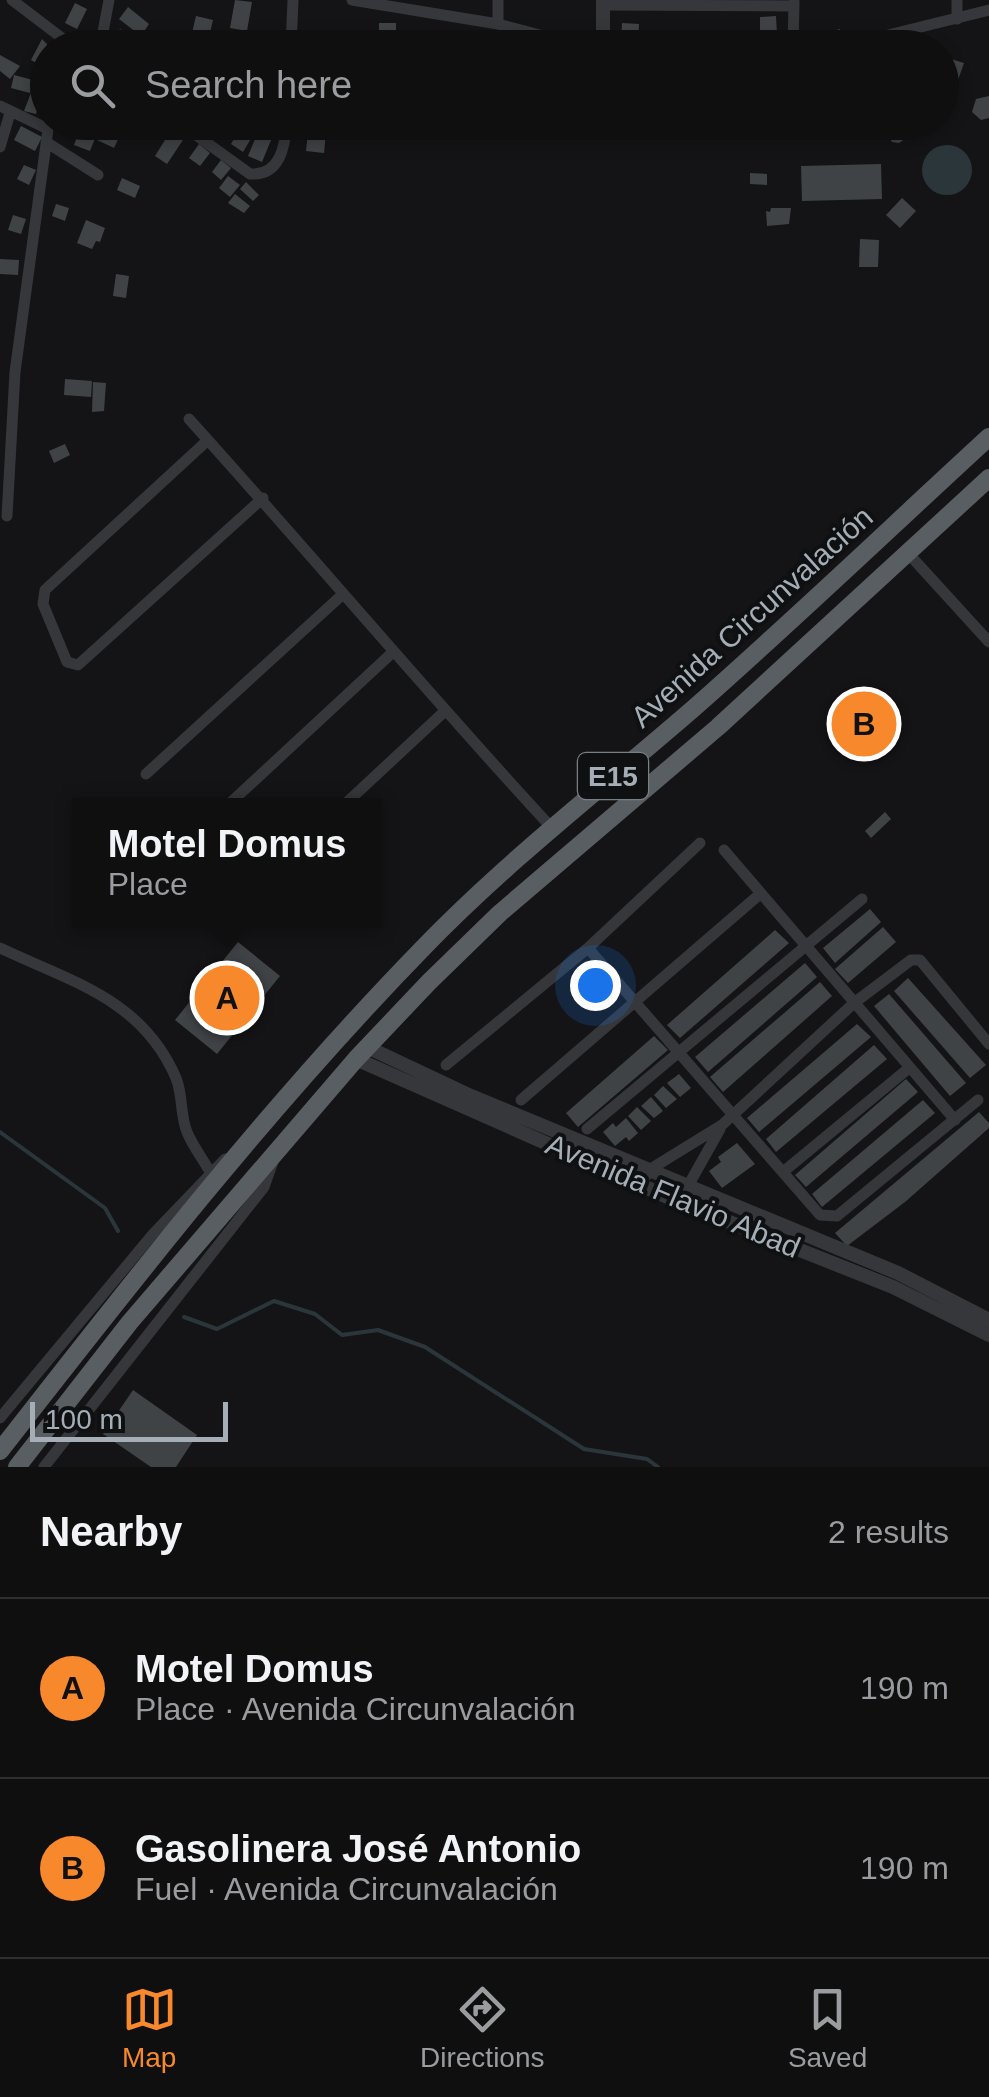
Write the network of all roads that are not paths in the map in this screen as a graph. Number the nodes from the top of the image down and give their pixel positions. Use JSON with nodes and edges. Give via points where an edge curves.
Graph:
{"nodes":[{"id":1,"x":12,"y":0,"type":"edge"},
{"id":2,"x":110,"y":0,"type":"edge"},
{"id":3,"x":293,"y":0,"type":"edge"},
{"id":4,"x":352,"y":0,"type":"edge"},
{"id":5,"x":498,"y":0,"type":"edge"},
{"id":6,"x":957,"y":0,"type":"edge"},
{"id":7,"x":602,"y":3,"type":"edge"},
{"id":8,"x":794,"y":3,"type":"edge"},
{"id":9,"x":989,"y":10,"type":"edge"},
{"id":10,"x":957,"y":19,"type":"junction"},
{"id":11,"x":498,"y":24,"type":"junction"},
{"id":12,"x":48,"y":30,"type":"edge"},
{"id":13,"x":104,"y":30,"type":"edge"},
{"id":14,"x":292,"y":30,"type":"edge"},
{"id":15,"x":521,"y":30,"type":"edge"},
{"id":16,"x":603,"y":30,"type":"edge"},
{"id":17,"x":793,"y":30,"type":"edge"},
{"id":18,"x":911,"y":30,"type":"edge"},
{"id":19,"x":5,"y":110,"type":"edge"},
{"id":20,"x":30,"y":122,"type":"edge"},
{"id":21,"x":47,"y":140,"type":"edge"},
{"id":22,"x":58,"y":140,"type":"edge"},
{"id":23,"x":203,"y":140,"type":"edge"},
{"id":24,"x":286,"y":140,"type":"edge"},
{"id":25,"x":0,"y":147,"type":"edge"},
{"id":26,"x":98,"y":175,"type":"dead end"},
{"id":27,"x":6,"y":409,"type":"edge"},
{"id":28,"x":189,"y":419,"type":"dead end"},
{"id":29,"x":989,"y":436,"type":"edge"},
{"id":30,"x":208,"y":440,"type":"junction"},
{"id":31,"x":4,"y":469,"type":"edge"},
{"id":32,"x":989,"y":478,"type":"edge"},
{"id":33,"x":263,"y":498,"type":"junction"},
{"id":34,"x":7,"y":516,"type":"dead end"},
{"id":35,"x":907,"y":552,"type":"junction"},
{"id":36,"x":850,"y":566,"type":"junction"},
{"id":37,"x":867,"y":588,"type":"junction"},
{"id":38,"x":342,"y":596,"type":"junction"},
{"id":39,"x":989,"y":642,"type":"edge"},
{"id":40,"x":393,"y":652,"type":"junction"},
{"id":41,"x":738,"y":666,"type":"junction"},
{"id":42,"x":758,"y":690,"type":"junction"},
{"id":43,"x":445,"y":711,"type":"junction"},
{"id":44,"x":642,"y":753,"type":"junction"},
{"id":45,"x":146,"y":774,"type":"dead end"},
{"id":46,"x":658,"y":776,"type":"junction"},
{"id":47,"x":235,"y":798,"type":"edge"},
{"id":48,"x":352,"y":798,"type":"edge"},
{"id":49,"x":551,"y":827,"type":"junction"},
{"id":50,"x":700,"y":843,"type":"dead end"},
{"id":51,"x":724,"y":850,"type":"dead end"},
{"id":52,"x":760,"y":894,"type":"junction"},
{"id":53,"x":862,"y":899,"type":"dead end"},
{"id":54,"x":806,"y":946,"type":"junction"},
{"id":55,"x":0,"y":948,"type":"edge"},
{"id":56,"x":588,"y":948,"type":"junction"},
{"id":57,"x":634,"y":1003,"type":"junction"},
{"id":58,"x":854,"y":1003,"type":"junction"},
{"id":59,"x":989,"y":1044,"type":"edge"},
{"id":60,"x":678,"y":1052,"type":"junction"},
{"id":61,"x":362,"y":1053,"type":"junction"},
{"id":62,"x":446,"y":1065,"type":"dead end"},
{"id":63,"x":909,"y":1068,"type":"junction"},
{"id":64,"x":522,"y":1100,"type":"dead end"},
{"id":65,"x":978,"y":1100,"type":"dead end"},
{"id":66,"x":732,"y":1114,"type":"junction"},
{"id":67,"x":955,"y":1120,"type":"junction"},
{"id":68,"x":722,"y":1125,"type":"junction"},
{"id":69,"x":587,"y":1129,"type":"dead end"},
{"id":70,"x":256,"y":1135,"type":"junction"},
{"id":71,"x":278,"y":1150,"type":"junction"},
{"id":72,"x":649,"y":1170,"type":"junction"},
{"id":73,"x":210,"y":1172,"type":"junction"},
{"id":74,"x":783,"y":1172,"type":"junction"},
{"id":75,"x":641,"y":1185,"type":"junction"},
{"id":76,"x":690,"y":1186,"type":"junction"},
{"id":77,"x":679,"y":1202,"type":"junction"},
{"id":78,"x":989,"y":1320,"type":"edge"},
{"id":79,"x":989,"y":1335,"type":"edge"},
{"id":80,"x":0,"y":1418,"type":"edge"},
{"id":81,"x":0,"y":1451,"type":"edge"},
{"id":82,"x":16,"y":1467,"type":"edge"},
{"id":83,"x":44,"y":1467,"type":"edge"}],
"edges":[{"from":1,"to":12,"type":"street"},
{"from":2,"to":13,"type":"street"},
{"from":3,"to":14,"type":"street"},
{"from":4,"to":11,"type":"street"},
{"from":5,"to":11,"type":"street"},
{"from":6,"to":10,"type":"street"},
{"from":7,"to":8,"type":"street"},
{"from":7,"to":16,"type":"street"},
{"from":8,"to":17,"type":"street"},
{"from":9,"to":10,"type":"street"},
{"from":10,"to":18,"type":"street"},
{"from":11,"to":15,"type":"street"},
{"from":19,"to":20,"type":"street"},
{"from":19,"to":25,"type":"street"},
{"from":21,"to":27,"type":"street"},
{"from":22,"to":26,"type":"street"},
{"from":23,"to":24,"type":"street","via":[[261,175],[272,170]]},
{"from":27,"to":31,"type":"street"},
{"from":28,"to":30,"type":"street"},
{"from":29,"to":36,"type":"highway","name":"Avenida Circunvalación","number":"E15"},
{"from":30,"to":33,"type":"street"},
{"from":30,"to":33,"type":"street","via":[[48,586],[43,604],[67,662],[78,665]]},
{"from":31,"to":34,"type":"street"},
{"from":32,"to":35,"type":"highway","name":"Avenida Circunvalación","number":"E15"},
{"from":33,"to":38,"type":"street"},
{"from":35,"to":37,"type":"highway","name":"Avenida Circunvalación","number":"E15"},
{"from":35,"to":39,"type":"street"},
{"from":36,"to":37,"type":"highway"},
{"from":36,"to":41,"type":"highway","name":"Avenida Circunvalación","number":"E15"},
{"from":37,"to":42,"type":"highway","name":"Avenida Circunvalación","number":"E15"},
{"from":38,"to":40,"type":"street"},
{"from":38,"to":45,"type":"street"},
{"from":40,"to":43,"type":"street"},
{"from":40,"to":47,"type":"street"},
{"from":41,"to":42,"type":"highway"},
{"from":41,"to":44,"type":"highway","name":"Avenida Circunvalación","number":"E15"},
{"from":42,"to":46,"type":"highway","name":"Avenida Circunvalación","number":"E15"},
{"from":43,"to":48,"type":"street"},
{"from":43,"to":49,"type":"street"},
{"from":44,"to":46,"type":"highway"},
{"from":44,"to":49,"type":"highway","name":"Avenida Circunvalación","number":"E15"},
{"from":46,"to":61,"type":"highway","name":"Avenida Circunvalación","number":"E15","via":[[500,912]]},
{"from":49,"to":70,"type":"highway","name":"Avenida Circunvalación","number":"E15","via":[[425,945]]},
{"from":50,"to":56,"type":"street"},
{"from":51,"to":52,"type":"street"},
{"from":52,"to":54,"type":"street"},
{"from":52,"to":57,"type":"street"},
{"from":53,"to":54,"type":"street"},
{"from":54,"to":58,"type":"street"},
{"from":54,"to":60,"type":"street"},
{"from":55,"to":73,"type":"street","via":[[135,1016],[177,1082],[187,1131]]},
{"from":56,"to":57,"type":"street"},
{"from":56,"to":62,"type":"street"},
{"from":57,"to":60,"type":"street"},
{"from":57,"to":64,"type":"street"},
{"from":58,"to":59,"type":"street","via":[[916,958]]},
{"from":58,"to":63,"type":"street"},
{"from":58,"to":66,"type":"street"},
{"from":60,"to":66,"type":"street"},
{"from":60,"to":69,"type":"street"},
{"from":61,"to":71,"type":"highway","name":"Avenida Circunvalación","number":"E15"},
{"from":61,"to":72,"type":"street","name":"Avenida Flavio Abad"},
{"from":61,"to":75,"type":"street","name":"Avenida Flavio Abad"},
{"from":63,"to":67,"type":"street"},
{"from":63,"to":74,"type":"street"},
{"from":65,"to":67,"type":"street"},
{"from":66,"to":68,"type":"street"},
{"from":66,"to":74,"type":"street"},
{"from":67,"to":74,"type":"street","via":[[837,1216],[820,1215]]},
{"from":68,"to":72,"type":"street"},
{"from":68,"to":76,"type":"street"},
{"from":70,"to":73,"type":"street","name":"Avenida Circunvalación","number":"E15"},
{"from":70,"to":81,"type":"highway","name":"Avenida Circunvalación","number":"E15"},
{"from":71,"to":82,"type":"highway","name":"Avenida Circunvalación","number":"E15"},
{"from":71,"to":83,"type":"street","name":"Avenida Circunvalación","number":"E15","via":[[264,1187]]},
{"from":72,"to":75,"type":"street"},
{"from":72,"to":76,"type":"street","name":"Avenida Flavio Abad"},
{"from":73,"to":80,"type":"street","name":"Avenida Circunvalación","number":"E15"},
{"from":75,"to":77,"type":"street","name":"Avenida Flavio Abad"},
{"from":76,"to":77,"type":"street"},
{"from":76,"to":78,"type":"street","name":"Avenida Flavio Abad","via":[[912,1280]]},
{"from":77,"to":79,"type":"street","name":"Avenida Flavio Abad","via":[[893,1287]]}]}
